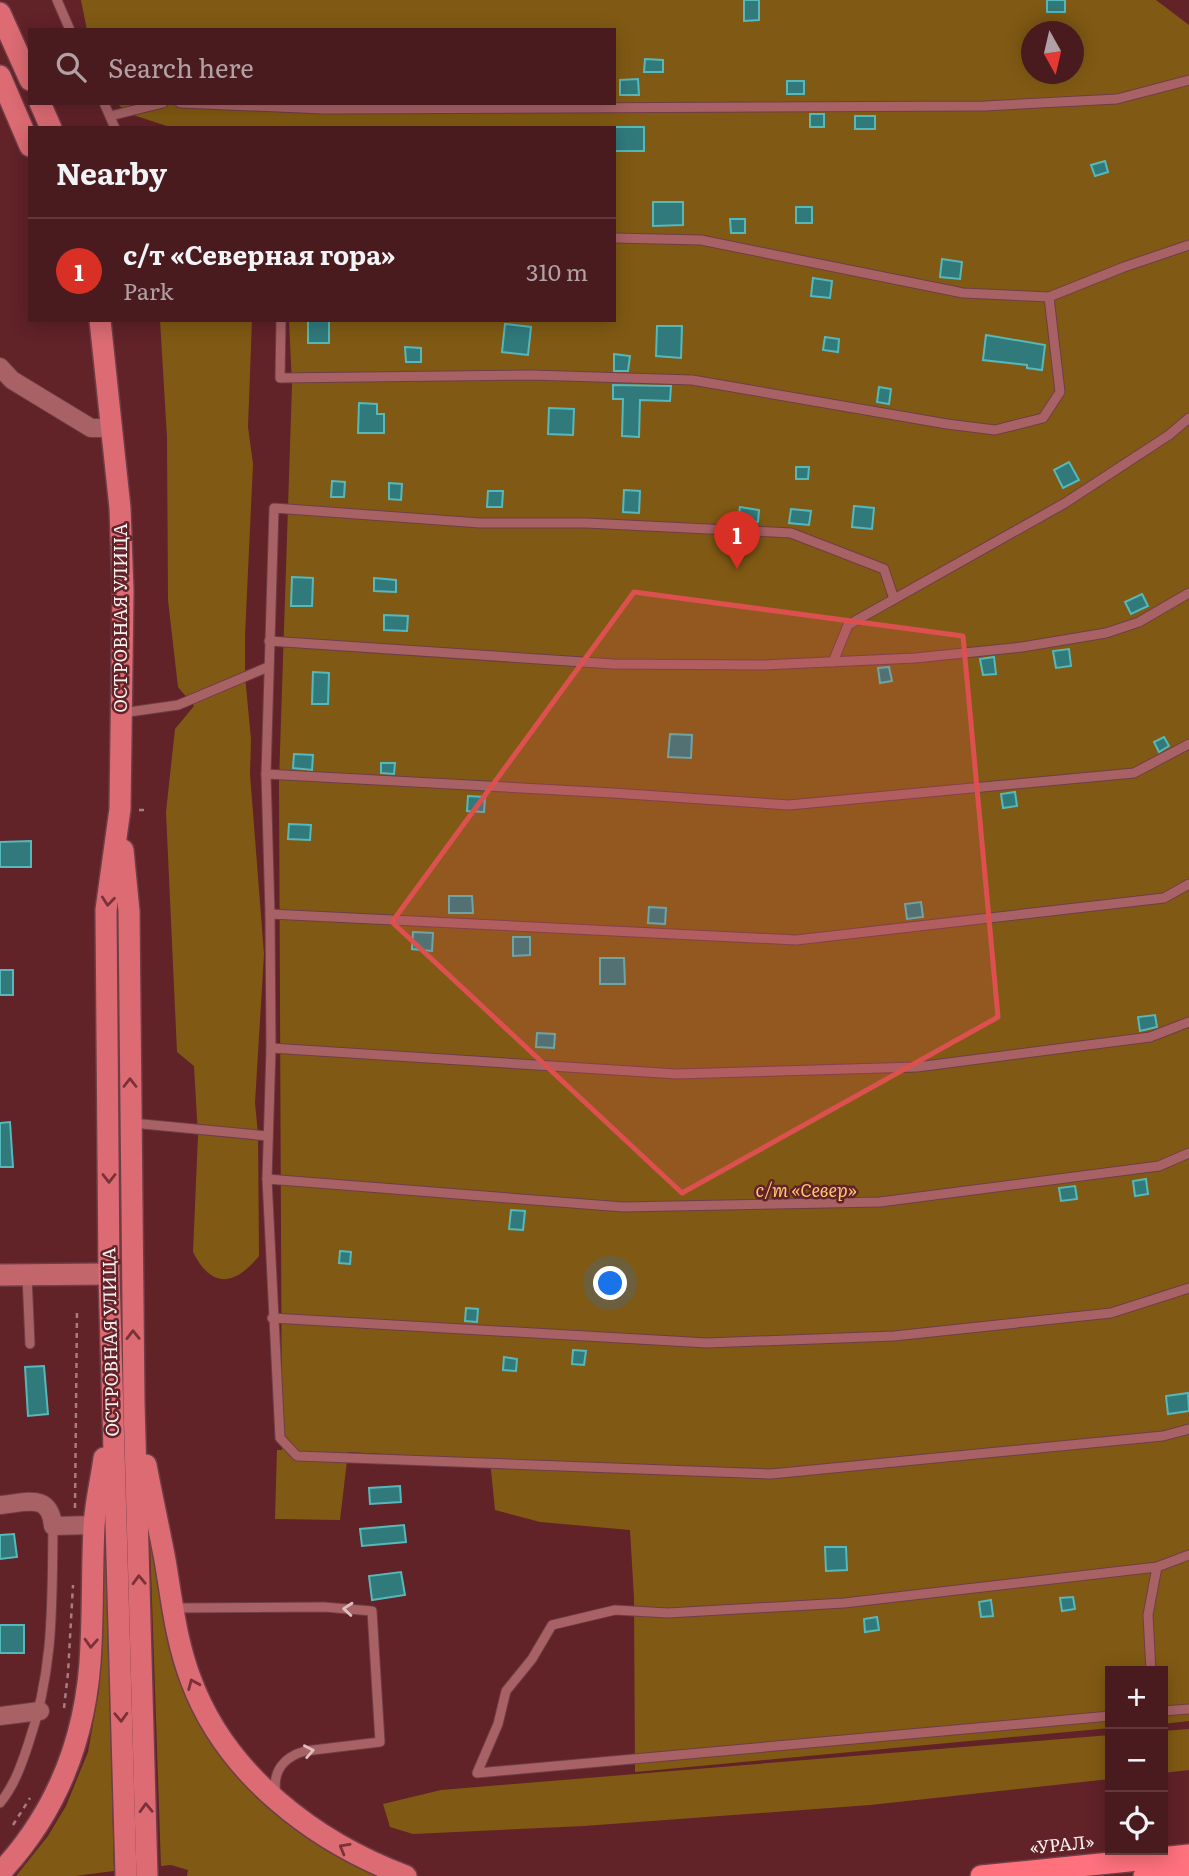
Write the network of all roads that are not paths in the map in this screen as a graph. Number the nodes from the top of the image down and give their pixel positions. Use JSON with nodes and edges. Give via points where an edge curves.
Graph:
{"nodes":[{"id":1,"x":57,"y":0,"type":"edge"},
{"id":2,"x":0,"y":13,"type":"edge"},
{"id":3,"x":69,"y":28,"type":"edge"},
{"id":4,"x":0,"y":75,"type":"edge"},
{"id":5,"x":28,"y":76,"type":"edge"},
{"id":6,"x":1189,"y":80,"type":"edge"},
{"id":7,"x":41,"y":105,"type":"edge"},
{"id":8,"x":105,"y":105,"type":"edge"},
{"id":9,"x":155,"y":105,"type":"edge"},
{"id":10,"x":229,"y":105,"type":"edge"},
{"id":11,"x":110,"y":116,"type":"junction"},
{"id":12,"x":50,"y":126,"type":"edge"},
{"id":13,"x":114,"y":126,"type":"edge"},
{"id":14,"x":28,"y":141,"type":"edge"},
{"id":15,"x":616,"y":239,"type":"edge"},
{"id":16,"x":1189,"y":245,"type":"edge"},
{"id":17,"x":1049,"y":297,"type":"junction"},
{"id":18,"x":93,"y":322,"type":"edge"},
{"id":19,"x":100,"y":322,"type":"edge"},
{"id":20,"x":281,"y":322,"type":"edge"},
{"id":21,"x":102,"y":342,"type":"junction"},
{"id":22,"x":0,"y":367,"type":"edge"},
{"id":23,"x":1189,"y":418,"type":"edge"},
{"id":24,"x":113,"y":428,"type":"junction"},
{"id":25,"x":1189,"y":593,"type":"edge"},
{"id":26,"x":894,"y":599,"type":"junction"},
{"id":27,"x":269,"y":641,"type":"junction"},
{"id":28,"x":833,"y":662,"type":"junction"},
{"id":29,"x":268,"y":667,"type":"junction"},
{"id":30,"x":122,"y":713,"type":"junction"},
{"id":31,"x":1189,"y":744,"type":"edge"},
{"id":32,"x":266,"y":774,"type":"junction"},
{"id":33,"x":120,"y":809,"type":"junction"},
{"id":34,"x":1189,"y":884,"type":"edge"},
{"id":35,"x":270,"y":914,"type":"junction"},
{"id":36,"x":1189,"y":1022,"type":"edge"},
{"id":37,"x":271,"y":1048,"type":"junction"},
{"id":38,"x":130,"y":1123,"type":"junction"},
{"id":39,"x":268,"y":1136,"type":"junction"},
{"id":40,"x":1189,"y":1153,"type":"edge"},
{"id":41,"x":267,"y":1179,"type":"junction"},
{"id":42,"x":109,"y":1273,"type":"junction"},
{"id":43,"x":0,"y":1275,"type":"edge"},
{"id":44,"x":26,"y":1275,"type":"junction"},
{"id":45,"x":1189,"y":1287,"type":"edge"},
{"id":46,"x":272,"y":1318,"type":"junction"},
{"id":47,"x":30,"y":1344,"type":"dead end"},
{"id":48,"x":134,"y":1403,"type":"junction"},
{"id":49,"x":112,"y":1404,"type":"junction"},
{"id":50,"x":1189,"y":1429,"type":"edge"},
{"id":51,"x":0,"y":1504,"type":"edge"},
{"id":52,"x":94,"y":1525,"type":"junction"},
{"id":53,"x":53,"y":1526,"type":"junction"},
{"id":54,"x":1189,"y":1555,"type":"edge"},
{"id":55,"x":1157,"y":1567,"type":"junction"},
{"id":56,"x":172,"y":1608,"type":"junction"},
{"id":57,"x":1150,"y":1666,"type":"edge"},
{"id":58,"x":1189,"y":1709,"type":"edge"},
{"id":59,"x":40,"y":1711,"type":"junction"},
{"id":60,"x":1168,"y":1711,"type":"edge"},
{"id":61,"x":0,"y":1716,"type":"edge"},
{"id":62,"x":1105,"y":1716,"type":"edge"},
{"id":63,"x":277,"y":1800,"type":"junction"},
{"id":64,"x":0,"y":1803,"type":"edge"},
{"id":65,"x":1189,"y":1855,"type":"edge"},
{"id":66,"x":1189,"y":1871,"type":"edge"},
{"id":67,"x":0,"y":1872,"type":"edge"},
{"id":68,"x":126,"y":1876,"type":"edge"},
{"id":69,"x":148,"y":1876,"type":"edge"},
{"id":70,"x":406,"y":1876,"type":"edge"},
{"id":71,"x":981,"y":1876,"type":"edge"},
{"id":72,"x":1144,"y":1876,"type":"edge"}],
"edges":[{"from":1,"to":3,"type":"lane"},
{"from":2,"to":5,"type":"main road"},
{"from":4,"to":14,"type":"main road"},
{"from":6,"to":10,"type":"lane","via":[[1117,99],[985,106],[326,109]]},
{"from":7,"to":12,"type":"main road"},
{"from":8,"to":11,"type":"lane"},
{"from":9,"to":11,"type":"lane"},
{"from":11,"to":13,"type":"lane"},
{"from":15,"to":17,"type":"lane","via":[[701,240],[963,293]]},
{"from":16,"to":17,"type":"lane"},
{"from":17,"to":20,"type":"lane","via":[[1060,392],[1043,418],[995,430],[692,380],[531,375],[280,377]]},
{"from":18,"to":21,"type":"main road","name":"ОСТРОВНАЯ УЛИЦА"},
{"from":19,"to":21,"type":"main road","name":"ОСТРОВНАЯ УЛИЦА"},
{"from":21,"to":24,"type":"main road","name":"ОСТРОВНАЯ УЛИЦА"},
{"from":22,"to":24,"type":"street","via":[[12,380],[91,428]]},
{"from":23,"to":26,"type":"lane","via":[[1065,503]]},
{"from":24,"to":30,"type":"main road","name":"ОСТРОВНАЯ УЛИЦА","via":[[123,591]]},
{"from":25,"to":28,"type":"lane","via":[[1139,622],[1106,633],[1022,647]]},
{"from":26,"to":27,"type":"lane","via":[[884,569],[791,533],[480,523],[274,508]]},
{"from":26,"to":28,"type":"lane","via":[[848,625]]},
{"from":27,"to":28,"type":"lane","via":[[613,664]]},
{"from":27,"to":29,"type":"lane"},
{"from":29,"to":30,"type":"lane","via":[[178,705]]},
{"from":29,"to":32,"type":"lane"},
{"from":30,"to":33,"type":"main road","name":"ОСТРОВНАЯ УЛИЦА"},
{"from":31,"to":32,"type":"lane","via":[[1134,773],[789,805]]},
{"from":32,"to":35,"type":"lane"},
{"from":38,"to":33,"type":"main road","name":"ОСТРОВНАЯ УЛИЦА","one_way":true,"via":[[128,911]]},
{"from":33,"to":42,"type":"main road","name":"ОСТРОВНАЯ УЛИЦА","one_way":true,"via":[[106,910]]},
{"from":34,"to":35,"type":"lane","via":[[1164,898],[796,940]]},
{"from":35,"to":37,"type":"lane"},
{"from":36,"to":37,"type":"lane","via":[[1150,1037],[890,1068],[677,1073]]},
{"from":37,"to":39,"type":"lane"},
{"from":38,"to":39,"type":"lane"},
{"from":48,"to":38,"type":"main road","name":"ОСТРОВНАЯ УЛИЦА","one_way":true},
{"from":39,"to":41,"type":"lane"},
{"from":40,"to":41,"type":"lane","via":[[1159,1166],[880,1202],[623,1207]]},
{"from":41,"to":46,"type":"lane"},
{"from":42,"to":44,"type":"street"},
{"from":42,"to":49,"type":"main road","name":"ОСТРОВНАЯ УЛИЦА"},
{"from":43,"to":44,"type":"street"},
{"from":44,"to":47,"type":"lane"},
{"from":45,"to":46,"type":"lane","via":[[1111,1313],[894,1336],[707,1343]]},
{"from":46,"to":50,"type":"lane","via":[[280,1438],[297,1456],[771,1474],[1163,1436]]},
{"from":48,"to":56,"type":"main road"},
{"from":69,"to":48,"type":"main road","name":"ОСТРОВНАЯ УЛИЦА","one_way":true},
{"from":49,"to":52,"type":"main road"},
{"from":49,"to":68,"type":"main road","name":"ОСТРОВНАЯ УЛИЦА","one_way":true},
{"from":51,"to":53,"type":"street","via":[[47,1505]]},
{"from":52,"to":53,"type":"street"},
{"from":52,"to":67,"type":"main road","one_way":true,"via":[[91,1647],[79,1734],[60,1788]]},
{"from":53,"to":59,"type":"lane","via":[[52,1631]]},
{"from":54,"to":55,"type":"lane"},
{"from":55,"to":57,"type":"lane","via":[[1149,1615]]},
{"from":55,"to":62,"type":"lane","via":[[844,1603],[668,1613],[615,1610],[552,1625],[506,1691],[477,1773]]},
{"from":63,"to":56,"type":"main road","one_way":true,"via":[[239,1762],[204,1708],[191,1682]]},
{"from":63,"to":56,"type":"lane","one_way":true,"via":[[276,1777],[286,1759],[305,1751],[380,1742],[372,1611]]},
{"from":58,"to":60,"type":"lane"},
{"from":59,"to":61,"type":"street"},
{"from":59,"to":64,"type":"lane","via":[[16,1779]]},
{"from":70,"to":63,"type":"main road","one_way":true,"via":[[348,1851]]},
{"from":65,"to":71,"type":"highway","name":"«УРАЛ»"},
{"from":66,"to":72,"type":"highway"}]}
